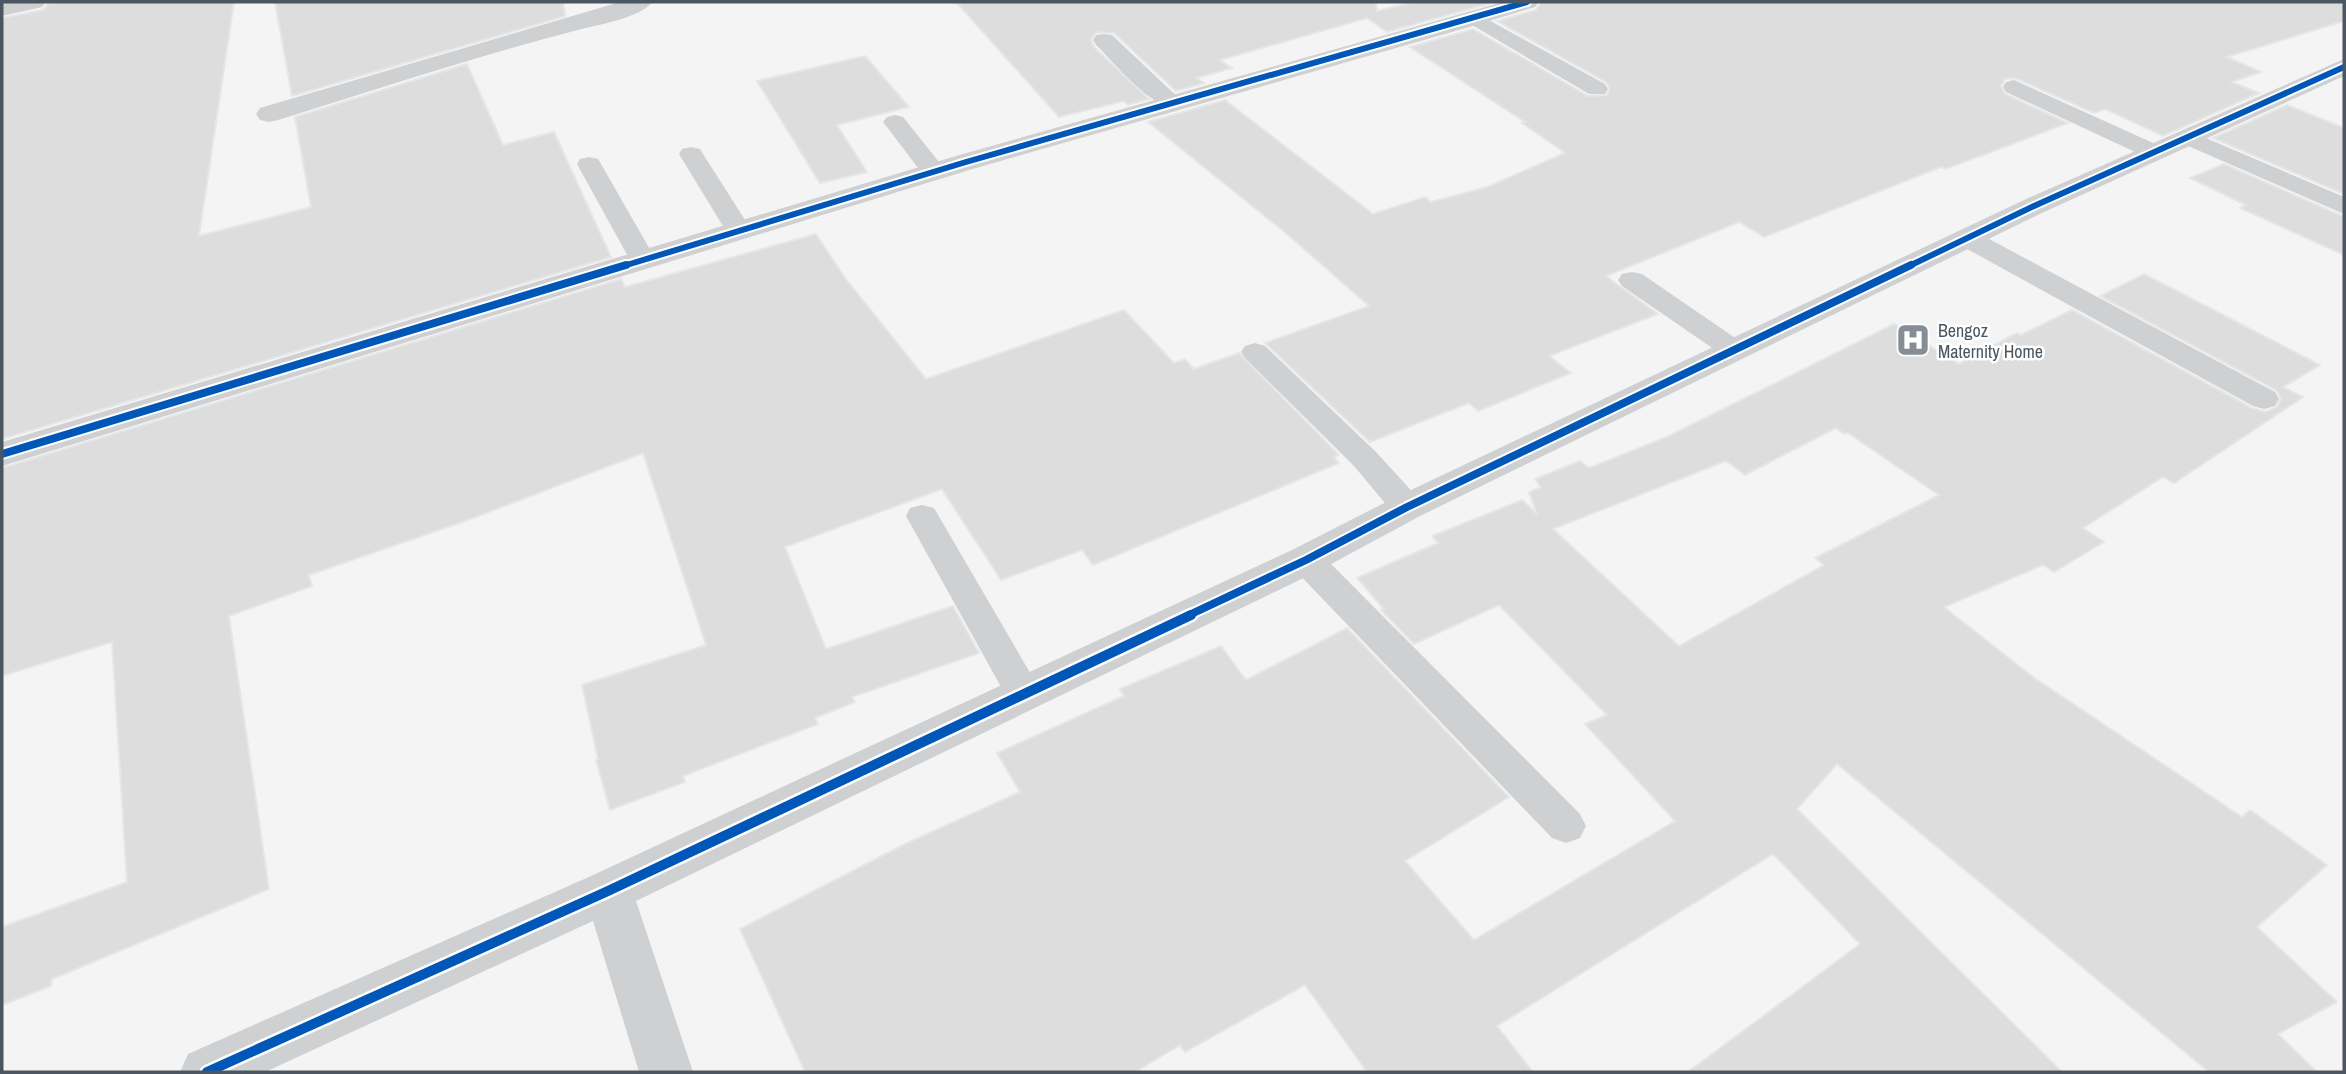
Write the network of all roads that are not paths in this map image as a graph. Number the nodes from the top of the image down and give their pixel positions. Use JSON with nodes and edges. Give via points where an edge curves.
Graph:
{"nodes":[{"id":1,"x":34,"y":2,"type":"edge"},
{"id":2,"x":640,"y":2,"type":"edge"},
{"id":3,"x":1527,"y":2,"type":"edge"},
{"id":4,"x":2,"y":9,"type":"edge"},
{"id":5,"x":1474,"y":18,"type":"junction"},
{"id":6,"x":1104,"y":40,"type":"dead end"},
{"id":7,"x":2344,"y":67,"type":"edge"},
{"id":8,"x":2014,"y":87,"type":"dead end"},
{"id":9,"x":1597,"y":89,"type":"dead end"},
{"id":10,"x":1173,"y":103,"type":"junction"},
{"id":11,"x":269,"y":114,"type":"dead end"},
{"id":12,"x":895,"y":122,"type":"dead end"},
{"id":13,"x":2171,"y":145,"type":"junction"},
{"id":14,"x":691,"y":154,"type":"dead end"},
{"id":15,"x":589,"y":164,"type":"dead end"},
{"id":16,"x":934,"y":172,"type":"junction"},
{"id":17,"x":2344,"y":206,"type":"edge"},
{"id":18,"x":739,"y":231,"type":"junction"},
{"id":19,"x":1966,"y":238,"type":"junction"},
{"id":20,"x":643,"y":260,"type":"junction"},
{"id":21,"x":1632,"y":280,"type":"dead end"},
{"id":22,"x":1734,"y":350,"type":"junction"},
{"id":23,"x":1255,"y":352,"type":"dead end"},
{"id":24,"x":2264,"y":399,"type":"dead end"},
{"id":25,"x":2,"y":454,"type":"edge"},
{"id":26,"x":1407,"y":507,"type":"junction"},
{"id":27,"x":922,"y":516,"type":"dead end"},
{"id":28,"x":1306,"y":560,"type":"junction"},
{"id":29,"x":1023,"y":693,"type":"junction"},
{"id":30,"x":1566,"y":826,"type":"dead end"},
{"id":31,"x":608,"y":891,"type":"junction"},
{"id":32,"x":207,"y":1072,"type":"edge"},
{"id":33,"x":666,"y":1072,"type":"edge"}],
"edges":[{"from":1,"to":4,"type":"street"},
{"from":2,"to":11,"type":"street"},
{"from":3,"to":5,"type":"street"},
{"from":5,"to":9,"type":"lane"},
{"from":5,"to":10,"type":"street"},
{"from":6,"to":10,"type":"lane"},
{"from":7,"to":13,"type":"street"},
{"from":8,"to":13,"type":"lane"},
{"from":10,"to":16,"type":"street"},
{"from":12,"to":16,"type":"lane"},
{"from":13,"to":17,"type":"lane"},
{"from":13,"to":19,"type":"street"},
{"from":14,"to":18,"type":"lane"},
{"from":15,"to":20,"type":"lane"},
{"from":16,"to":18,"type":"street"},
{"from":18,"to":20,"type":"street"},
{"from":19,"to":22,"type":"street"},
{"from":19,"to":24,"type":"lane"},
{"from":20,"to":25,"type":"street"},
{"from":21,"to":22,"type":"lane"},
{"from":22,"to":26,"type":"street"},
{"from":23,"to":26,"type":"lane","via":[[1365,459]]},
{"from":26,"to":28,"type":"street"},
{"from":27,"to":29,"type":"lane"},
{"from":28,"to":29,"type":"street"},
{"from":28,"to":30,"type":"lane"},
{"from":29,"to":31,"type":"street"},
{"from":31,"to":32,"type":"street"},
{"from":31,"to":33,"type":"street"}]}
